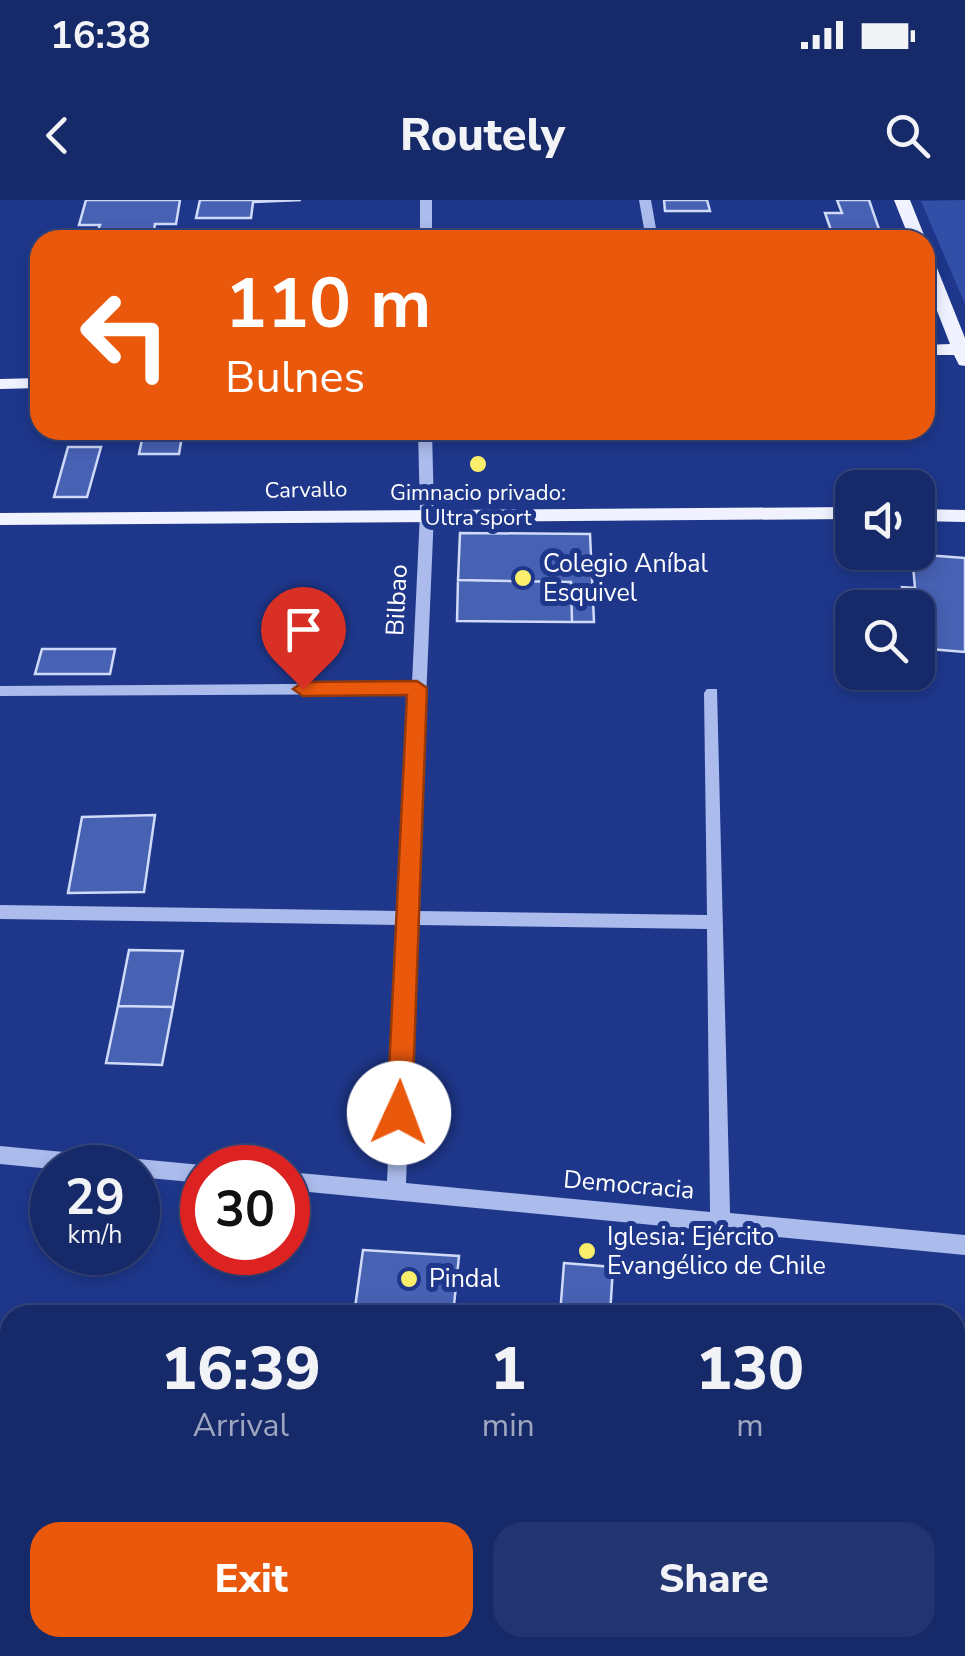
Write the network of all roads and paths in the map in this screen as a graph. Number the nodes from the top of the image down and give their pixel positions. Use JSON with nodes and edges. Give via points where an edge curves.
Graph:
{"nodes":[{"id":1,"x":426,"y":200,"type":"edge"},
{"id":2,"x":645,"y":200,"type":"edge"},
{"id":3,"x":902,"y":200,"type":"edge"},
{"id":4,"x":426,"y":230,"type":"edge"},
{"id":5,"x":650,"y":230,"type":"edge"},
{"id":6,"x":914,"y":230,"type":"edge"},
{"id":7,"x":935,"y":282,"type":"edge"},
{"id":8,"x":935,"y":351,"type":"edge"},
{"id":9,"x":964,"y":353,"type":"edge"},
{"id":10,"x":0,"y":384,"type":"edge"},
{"id":11,"x":30,"y":384,"type":"edge"},
{"id":12,"x":426,"y":440,"type":"edge"},
{"id":13,"x":427,"y":513,"type":"junction"},
{"id":14,"x":835,"y":513,"type":"edge"},
{"id":15,"x":935,"y":515,"type":"edge"},
{"id":16,"x":965,"y":516,"type":"edge"},
{"id":17,"x":0,"y":519,"type":"edge"},
{"id":18,"x":417,"y":688,"type":"junction"},
{"id":19,"x":0,"y":691,"type":"edge"},
{"id":20,"x":712,"y":693,"type":"dead end"},
{"id":21,"x":0,"y":912,"type":"edge"},
{"id":22,"x":408,"y":918,"type":"junction"},
{"id":23,"x":715,"y":922,"type":"junction"},
{"id":24,"x":0,"y":1155,"type":"edge"},
{"id":25,"x":180,"y":1172,"type":"edge"},
{"id":26,"x":310,"y":1184,"type":"edge"},
{"id":27,"x":396,"y":1192,"type":"junction"},
{"id":28,"x":720,"y":1222,"type":"junction"},
{"id":29,"x":965,"y":1244,"type":"edge"}],
"edges":[{"from":1,"to":4,"type":"street"},
{"from":2,"to":5,"type":"street"},
{"from":3,"to":6,"type":"main road"},
{"from":7,"to":9,"type":"main road"},
{"from":8,"to":9,"type":"main road"},
{"from":10,"to":11,"type":"main road"},
{"from":12,"to":13,"type":"street","name":"Bilbao"},
{"from":13,"to":14,"type":"main road","name":"Carvallo"},
{"from":13,"to":17,"type":"main road","name":"Carvallo"},
{"from":13,"to":18,"type":"street","name":"Bilbao"},
{"from":15,"to":16,"type":"main road"},
{"from":18,"to":19,"type":"street"},
{"from":18,"to":22,"type":"street","name":"Bilbao"},
{"from":20,"to":23,"type":"street"},
{"from":21,"to":22,"type":"street"},
{"from":22,"to":23,"type":"street"},
{"from":22,"to":27,"type":"street","name":"Bilbao"},
{"from":23,"to":28,"type":"street"},
{"from":24,"to":25,"type":"street"},
{"from":26,"to":27,"type":"street","name":"Democracia"},
{"from":27,"to":28,"type":"street","name":"Democracia"},
{"from":28,"to":29,"type":"street","name":"Democracia"}]}
